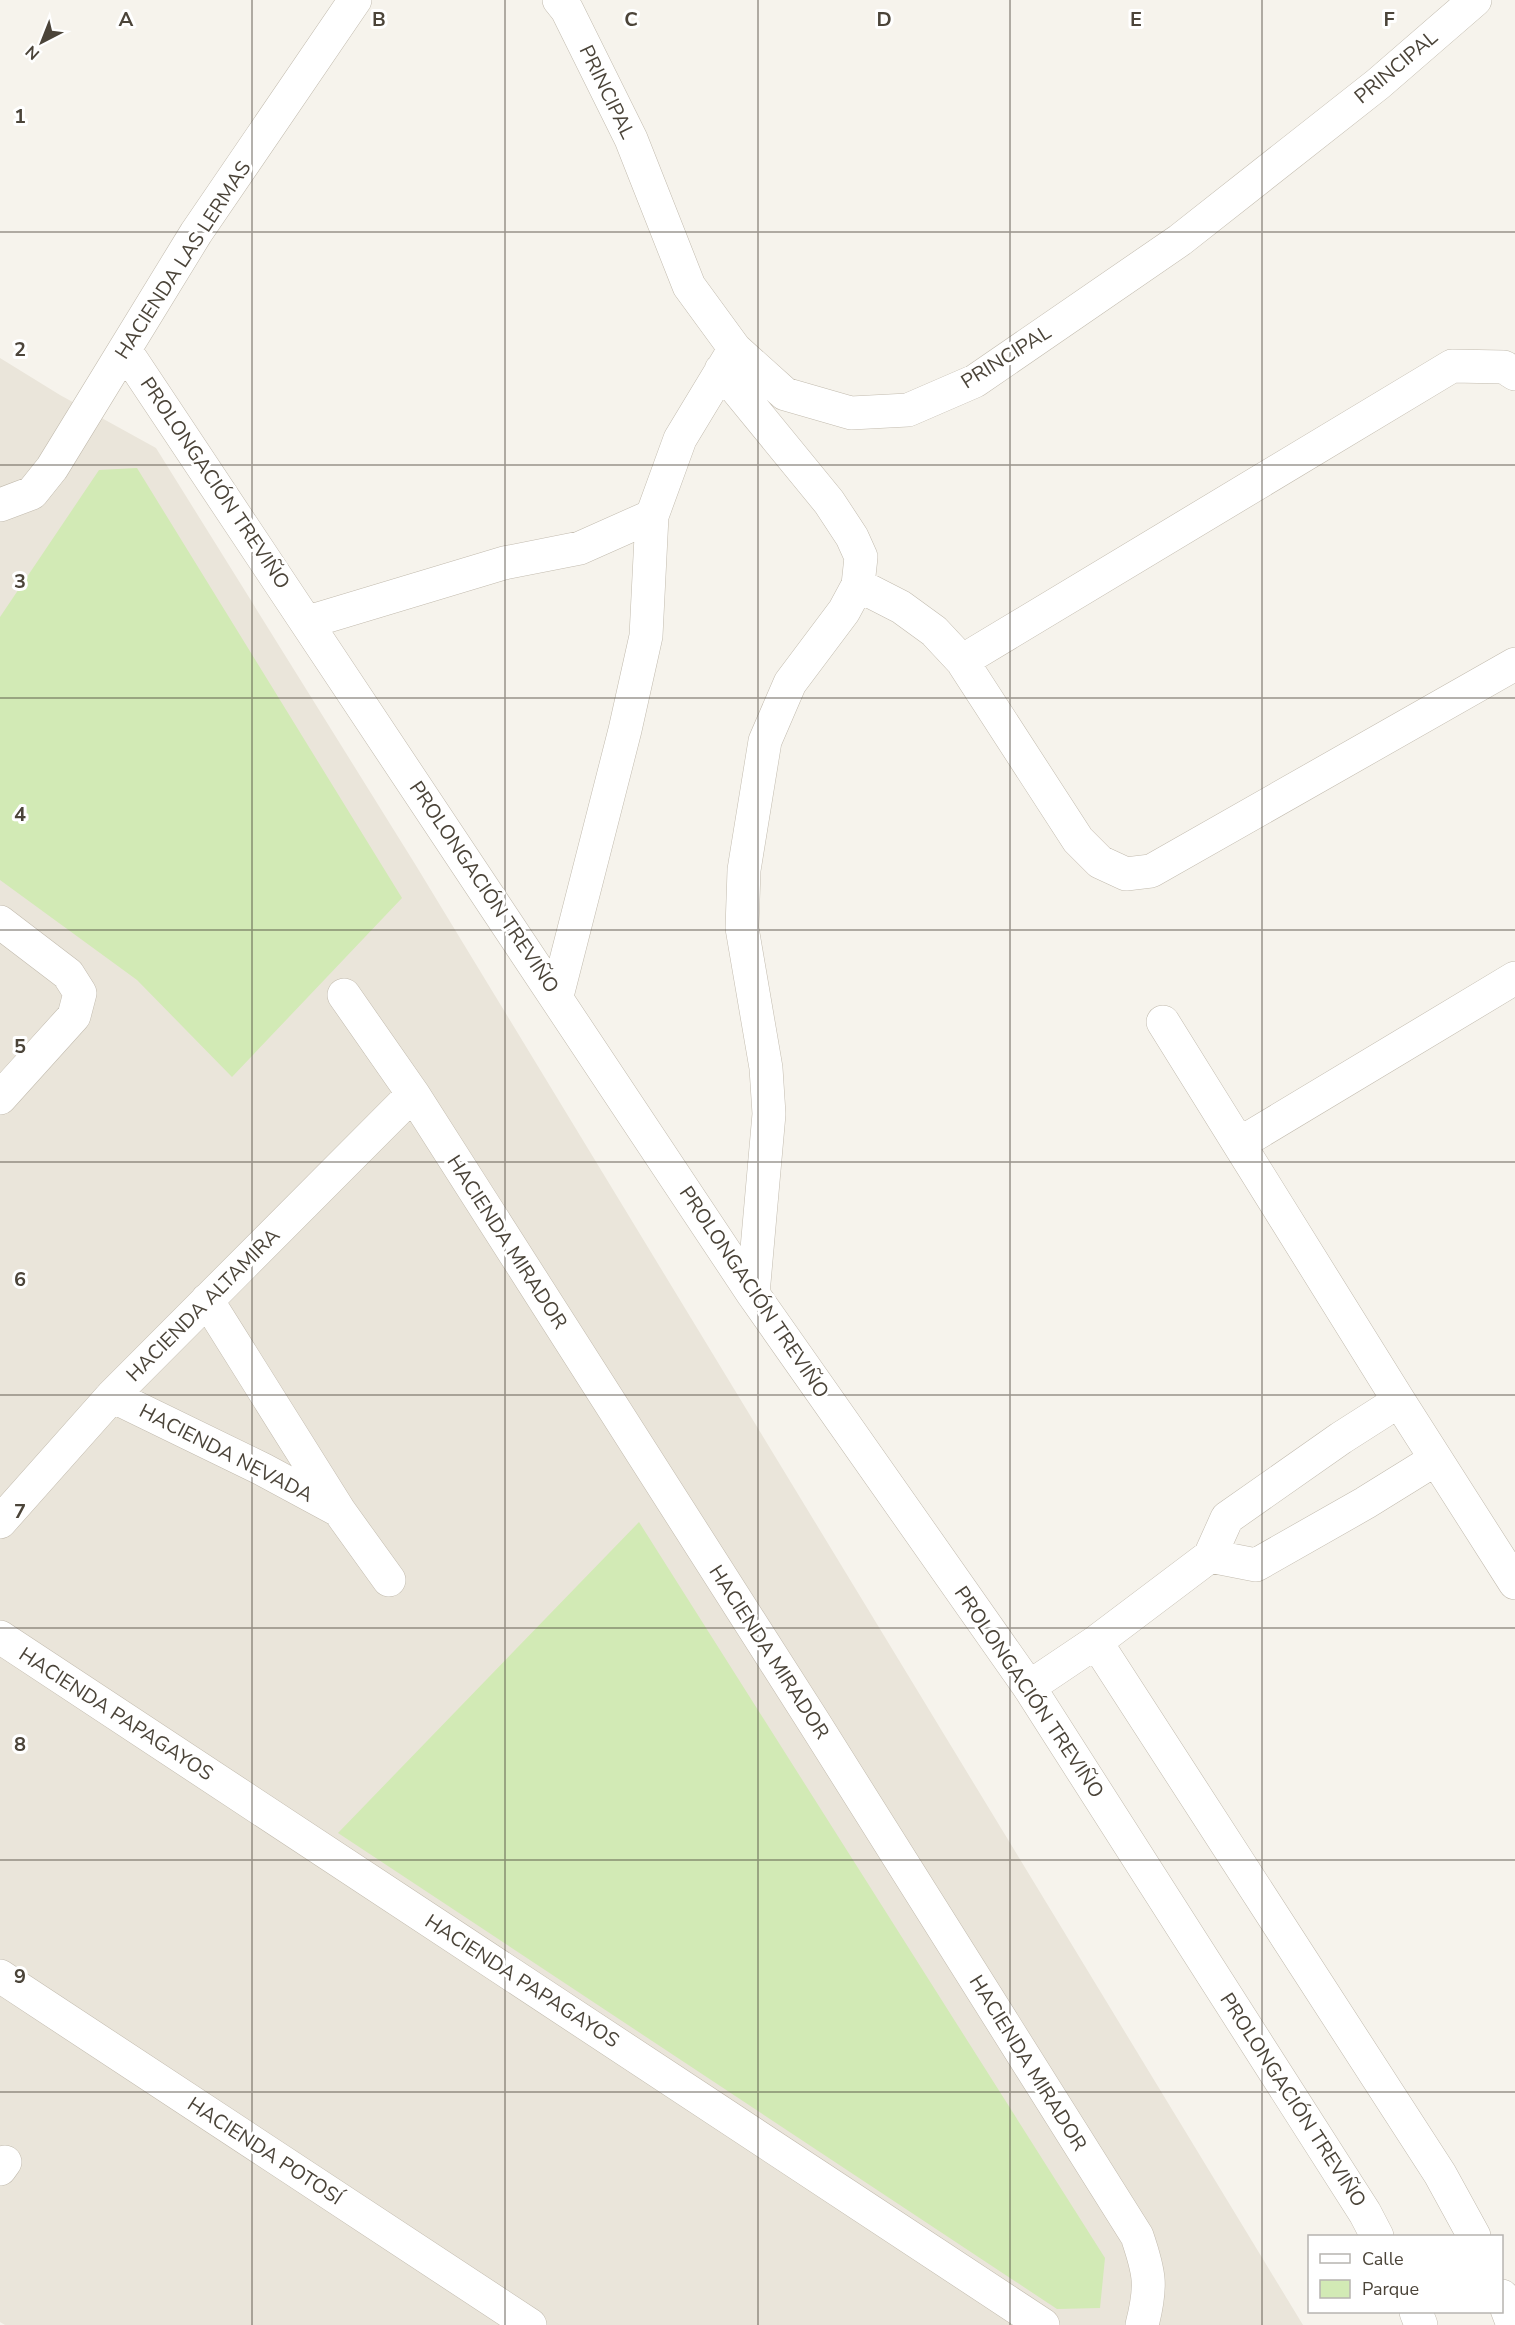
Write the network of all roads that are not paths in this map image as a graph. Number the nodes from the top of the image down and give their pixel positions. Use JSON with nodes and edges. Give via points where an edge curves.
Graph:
{"nodes":[{"id":1,"x":355,"y":0,"type":"edge"},
{"id":2,"x":559,"y":0,"type":"edge"},
{"id":3,"x":1474,"y":0,"type":"edge"},
{"id":4,"x":125,"y":350,"type":"junction"},
{"id":5,"x":728,"y":359,"type":"junction"},
{"id":6,"x":1510,"y":370,"type":"edge"},
{"id":7,"x":0,"y":505,"type":"edge"},
{"id":8,"x":652,"y":516,"type":"junction"},
{"id":9,"x":858,"y":585,"type":"junction"},
{"id":10,"x":308,"y":622,"type":"junction"},
{"id":11,"x":962,"y":661,"type":"junction"},
{"id":12,"x":1515,"y":664,"type":"edge"},
{"id":13,"x":0,"y":922,"type":"edge"},
{"id":14,"x":1515,"y":978,"type":"edge"},
{"id":15,"x":345,"y":995,"type":"dead end"},
{"id":16,"x":557,"y":996,"type":"junction"},
{"id":17,"x":1163,"y":1022,"type":"dead end"},
{"id":18,"x":413,"y":1094,"type":"junction"},
{"id":19,"x":0,"y":1098,"type":"edge"},
{"id":20,"x":1239,"y":1144,"type":"junction"},
{"id":21,"x":753,"y":1293,"type":"junction"},
{"id":22,"x":207,"y":1300,"type":"junction"},
{"id":23,"x":112,"y":1396,"type":"junction"},
{"id":24,"x":1399,"y":1401,"type":"junction"},
{"id":25,"x":1436,"y":1459,"type":"junction"},
{"id":26,"x":340,"y":1512,"type":"junction"},
{"id":27,"x":0,"y":1522,"type":"edge"},
{"id":28,"x":1210,"y":1556,"type":"junction"},
{"id":29,"x":389,"y":1581,"type":"dead end"},
{"id":30,"x":1515,"y":1583,"type":"edge"},
{"id":31,"x":0,"y":1637,"type":"edge"},
{"id":32,"x":1096,"y":1642,"type":"junction"},
{"id":33,"x":1029,"y":1687,"type":"junction"},
{"id":34,"x":0,"y":1976,"type":"edge"},
{"id":35,"x":1376,"y":2235,"type":"edge"},
{"id":36,"x":1473,"y":2235,"type":"edge"},
{"id":37,"x":1503,"y":2299,"type":"edge"},
{"id":38,"x":530,"y":2325,"type":"edge"},
{"id":39,"x":1043,"y":2325,"type":"edge"},
{"id":40,"x":1142,"y":2325,"type":"edge"},
{"id":41,"x":1513,"y":2325,"type":"edge"}],
"edges":[{"from":1,"to":4,"type":"street","name":"HACIENDA LAS LERMAS","via":[[196,233]]},
{"from":2,"to":5,"type":"street","name":"PRINCIPAL","via":[[631,139],[688,286]]},
{"from":3,"to":5,"type":"street","name":"PRINCIPAL","via":[[1378,84],[1180,240],[975,381],[908,410],[851,413],[785,394]]},
{"from":4,"to":7,"type":"street","name":"HACIENDA LAS LERMAS","via":[[52,468],[32,493]]},
{"from":4,"to":10,"type":"street","name":"PROLONGACIÓN TREVIÑO"},
{"from":5,"to":8,"type":"street","via":[[680,439]]},
{"from":5,"to":9,"type":"street","via":[[852,537],[861,557]]},
{"from":6,"to":11,"type":"street","via":[[1452,366]]},
{"from":8,"to":10,"type":"street","via":[[580,548],[504,563]]},
{"from":8,"to":16,"type":"street","via":[[646,636]]},
{"from":9,"to":11,"type":"street","via":[[902,607],[934,631]]},
{"from":9,"to":21,"type":"street","via":[[844,611],[790,683],[765,741],[744,870],[742,928],[769,1114]]},
{"from":10,"to":16,"type":"street","name":"PROLONGACIÓN TREVIÑO"},
{"from":11,"to":12,"type":"street","via":[[1078,840],[1100,862],[1126,874],[1151,871]]},
{"from":13,"to":19,"type":"street","via":[[68,974],[80,993],[74,1016]]},
{"from":14,"to":20,"type":"street"},
{"from":15,"to":18,"type":"street","name":"HACIENDA MIRADOR"},
{"from":16,"to":21,"type":"street","name":"PROLONGACIÓN TREVIÑO"},
{"from":17,"to":20,"type":"street"},
{"from":18,"to":22,"type":"street","name":"HACIENDA ALTAMIRA"},
{"from":18,"to":40,"type":"street","name":"HACIENDA MIRADOR","via":[[1137,2236],[1148,2267],[1149,2298]]},
{"from":20,"to":24,"type":"street"},
{"from":21,"to":33,"type":"street","name":"PROLONGACIÓN TREVIÑO"},
{"from":22,"to":23,"type":"street","name":"HACIENDA ALTAMIRA"},
{"from":22,"to":26,"type":"street","name":"HACIENDA NEVADA"},
{"from":23,"to":26,"type":"street","name":"HACIENDA NEVADA"},
{"from":23,"to":27,"type":"street","name":"HACIENDA ALTAMIRA"},
{"from":24,"to":25,"type":"street"},
{"from":24,"to":28,"type":"street","via":[[1227,1518]]},
{"from":25,"to":28,"type":"street","via":[[1256,1565]]},
{"from":25,"to":30,"type":"street"},
{"from":26,"to":29,"type":"street","name":"HACIENDA NEVADA"},
{"from":28,"to":32,"type":"street"},
{"from":31,"to":39,"type":"street","name":"HACIENDA PAPAGAYOS"},
{"from":32,"to":33,"type":"street"},
{"from":32,"to":36,"type":"street","via":[[1440,2174]]},
{"from":33,"to":35,"type":"street","name":"PROLONGACIÓN TREVIÑO"},
{"from":34,"to":38,"type":"street","name":"HACIENDA POTOSÍ"},
{"from":37,"to":41,"type":"street"}]}
